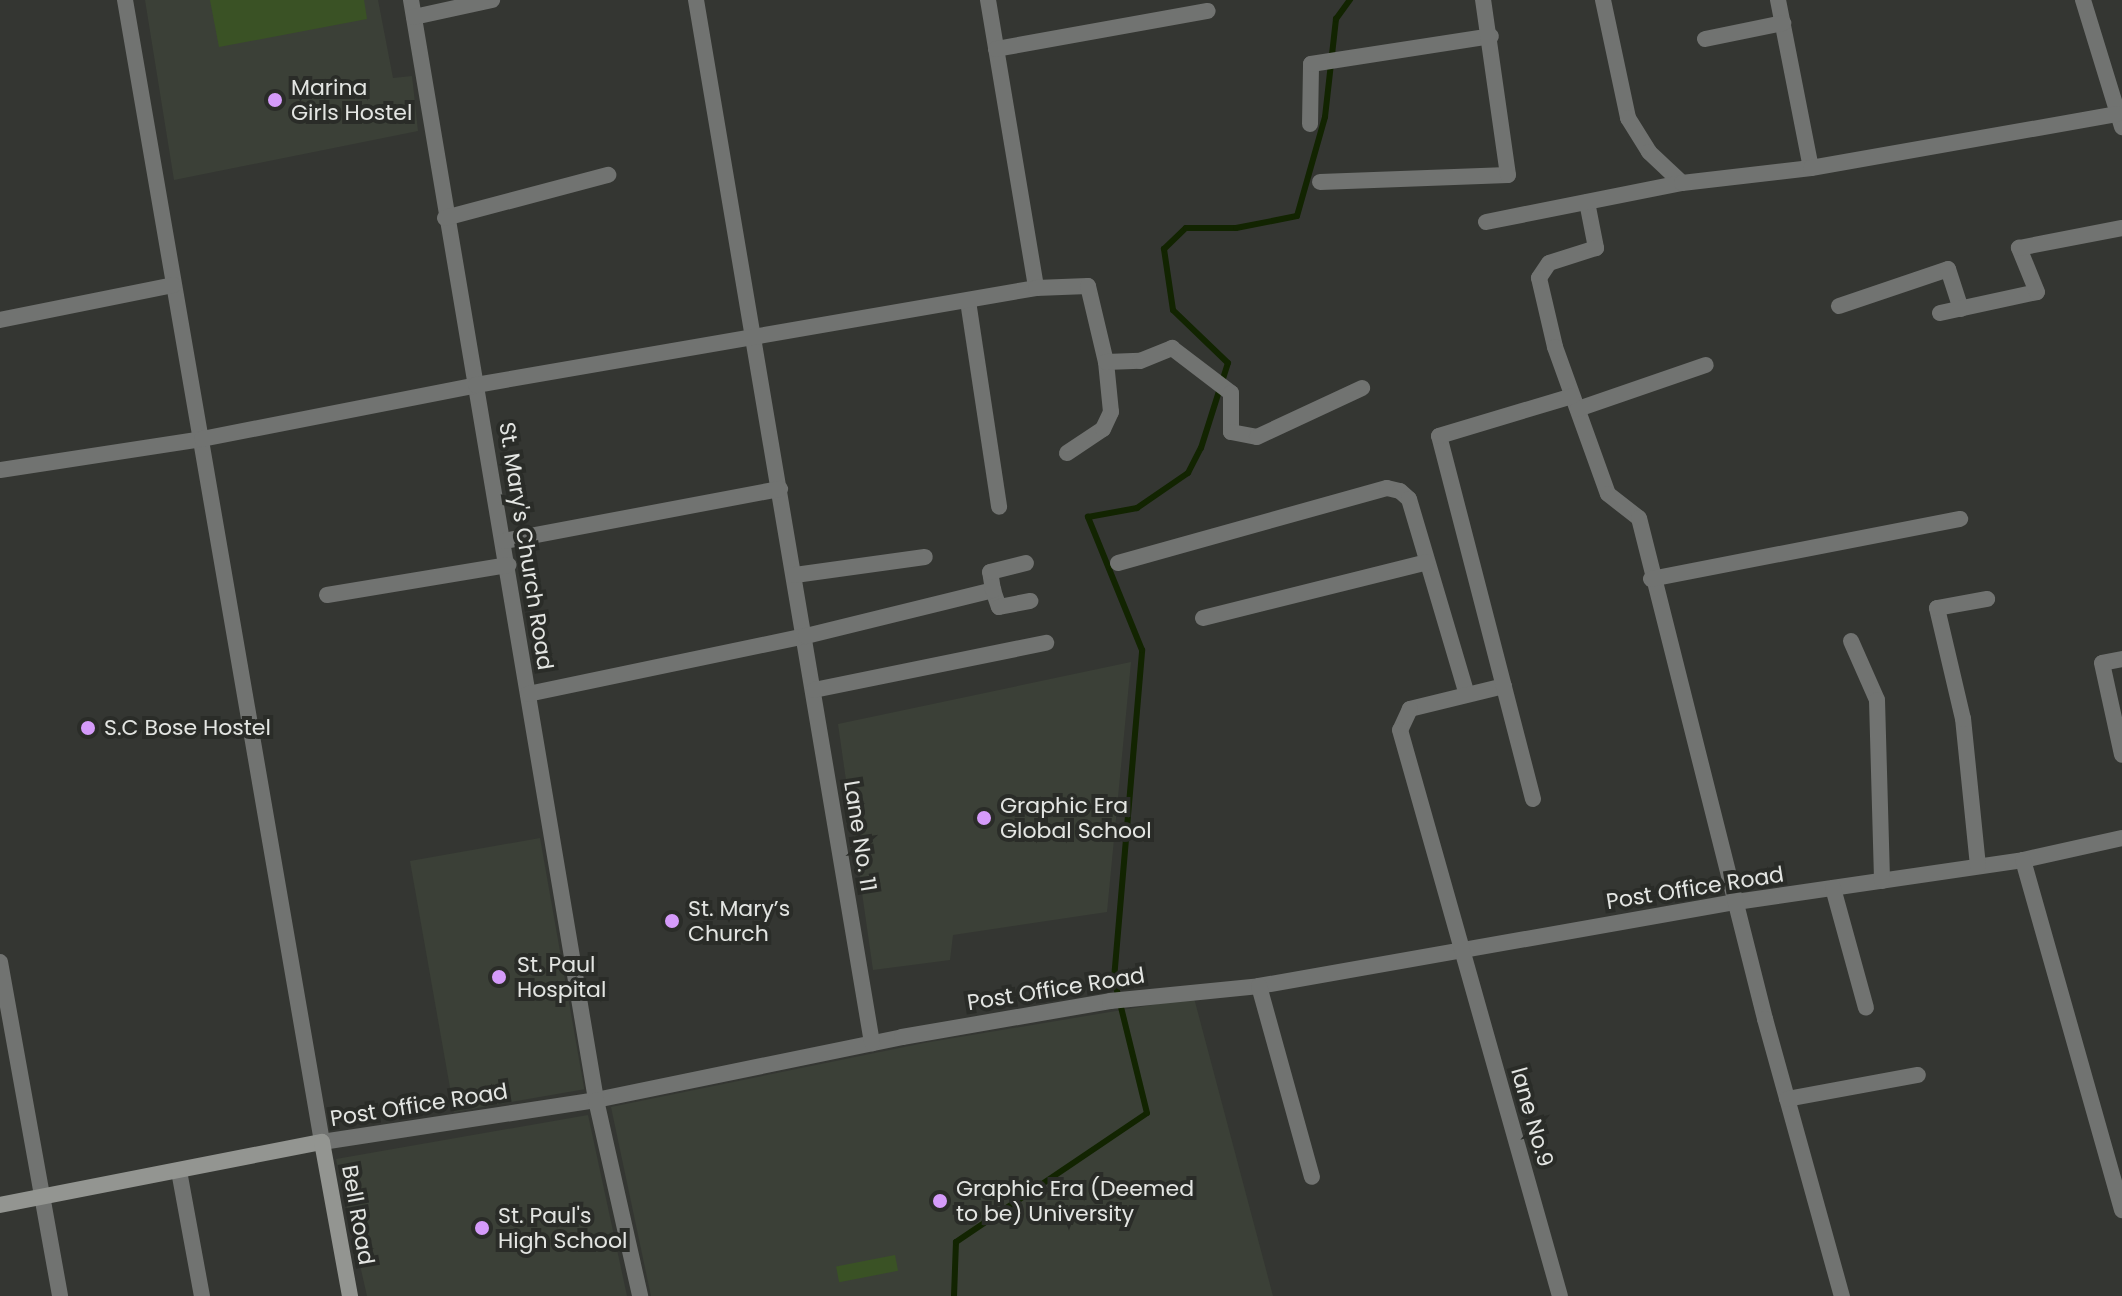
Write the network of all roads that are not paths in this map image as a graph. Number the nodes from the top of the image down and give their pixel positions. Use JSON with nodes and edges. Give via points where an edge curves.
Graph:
{"nodes":[{"id":1,"x":125,"y":0,"type":"edge"},
{"id":2,"x":492,"y":0,"type":"edge"},
{"id":3,"x":696,"y":0,"type":"edge"},
{"id":4,"x":988,"y":0,"type":"edge"},
{"id":5,"x":1483,"y":0,"type":"edge"},
{"id":6,"x":1603,"y":0,"type":"edge"},
{"id":7,"x":1778,"y":0,"type":"edge"},
{"id":8,"x":2083,"y":0,"type":"edge"},
{"id":9,"x":413,"y":8,"type":"edge"},
{"id":10,"x":1208,"y":11,"type":"dead end"},
{"id":11,"x":1783,"y":23,"type":"junction"},
{"id":12,"x":1491,"y":36,"type":"junction"},
{"id":13,"x":1705,"y":39,"type":"dead end"},
{"id":14,"x":996,"y":49,"type":"junction"},
{"id":15,"x":2119,"y":121,"type":"edge"},
{"id":16,"x":1310,"y":124,"type":"dead end"},
{"id":17,"x":1811,"y":168,"type":"junction"},
{"id":18,"x":608,"y":175,"type":"dead end"},
{"id":19,"x":1320,"y":182,"type":"dead end"},
{"id":20,"x":1682,"y":183,"type":"junction"},
{"id":21,"x":1587,"y":202,"type":"junction"},
{"id":22,"x":445,"y":218,"type":"junction"},
{"id":23,"x":1486,"y":222,"type":"dead end"},
{"id":24,"x":2122,"y":228,"type":"edge"},
{"id":25,"x":173,"y":285,"type":"junction"},
{"id":26,"x":1036,"y":288,"type":"junction"},
{"id":27,"x":968,"y":301,"type":"junction"},
{"id":28,"x":1839,"y":306,"type":"dead end"},
{"id":29,"x":1961,"y":309,"type":"junction"},
{"id":30,"x":1940,"y":313,"type":"dead end"},
{"id":31,"x":0,"y":320,"type":"edge"},
{"id":32,"x":754,"y":338,"type":"junction"},
{"id":33,"x":1106,"y":362,"type":"junction"},
{"id":34,"x":1706,"y":365,"type":"dead end"},
{"id":35,"x":476,"y":385,"type":"junction"},
{"id":36,"x":1362,"y":388,"type":"dead end"},
{"id":37,"x":1575,"y":402,"type":"junction"},
{"id":38,"x":202,"y":439,"type":"junction"},
{"id":39,"x":1067,"y":453,"type":"dead end"},
{"id":40,"x":0,"y":470,"type":"edge"},
{"id":41,"x":780,"y":489,"type":"junction"},
{"id":42,"x":999,"y":507,"type":"dead end"},
{"id":43,"x":1960,"y":519,"type":"dead end"},
{"id":44,"x":504,"y":541,"type":"junction"},
{"id":45,"x":925,"y":557,"type":"dead end"},
{"id":46,"x":1427,"y":562,"type":"junction"},
{"id":47,"x":1026,"y":563,"type":"dead end"},
{"id":48,"x":1118,"y":563,"type":"dead end"},
{"id":49,"x":509,"y":565,"type":"junction"},
{"id":50,"x":795,"y":575,"type":"junction"},
{"id":51,"x":1651,"y":579,"type":"junction"},
{"id":52,"x":993,"y":590,"type":"junction"},
{"id":53,"x":327,"y":595,"type":"dead end"},
{"id":54,"x":1987,"y":599,"type":"dead end"},
{"id":55,"x":1030,"y":601,"type":"dead end"},
{"id":56,"x":1203,"y":618,"type":"dead end"},
{"id":57,"x":806,"y":636,"type":"junction"},
{"id":58,"x":1851,"y":641,"type":"dead end"},
{"id":59,"x":1046,"y":643,"type":"dead end"},
{"id":60,"x":2122,"y":659,"type":"edge"},
{"id":61,"x":1504,"y":686,"type":"junction"},
{"id":62,"x":814,"y":690,"type":"junction"},
{"id":63,"x":1466,"y":692,"type":"junction"},
{"id":64,"x":528,"y":694,"type":"junction"},
{"id":65,"x":2122,"y":755,"type":"edge"},
{"id":66,"x":1533,"y":799,"type":"dead end"},
{"id":67,"x":2122,"y":838,"type":"edge"},
{"id":68,"x":2023,"y":860,"type":"junction"},
{"id":69,"x":1978,"y":866,"type":"junction"},
{"id":70,"x":1882,"y":881,"type":"junction"},
{"id":71,"x":1833,"y":888,"type":"junction"},
{"id":72,"x":1736,"y":902,"type":"junction"},
{"id":73,"x":1462,"y":950,"type":"junction"},
{"id":74,"x":0,"y":962,"type":"edge"},
{"id":75,"x":1259,"y":986,"type":"junction"},
{"id":76,"x":1866,"y":1008,"type":"dead end"},
{"id":77,"x":872,"y":1043,"type":"junction"},
{"id":78,"x":1918,"y":1075,"type":"dead end"},
{"id":79,"x":1787,"y":1099,"type":"junction"},
{"id":80,"x":596,"y":1100,"type":"junction"},
{"id":81,"x":322,"y":1142,"type":"junction"},
{"id":82,"x":179,"y":1171,"type":"junction"},
{"id":83,"x":1312,"y":1177,"type":"dead end"},
{"id":84,"x":42,"y":1196,"type":"junction"},
{"id":85,"x":0,"y":1205,"type":"edge"},
{"id":86,"x":2122,"y":1210,"type":"edge"},
{"id":87,"x":60,"y":1296,"type":"edge"},
{"id":88,"x":202,"y":1296,"type":"edge"},
{"id":89,"x":350,"y":1296,"type":"edge"},
{"id":90,"x":640,"y":1296,"type":"edge"},
{"id":91,"x":1560,"y":1296,"type":"edge"},
{"id":92,"x":1842,"y":1296,"type":"edge"}],
"edges":[{"from":1,"to":25,"type":"street"},
{"from":2,"to":9,"type":"street"},
{"from":3,"to":32,"type":"street","name":"Lane No. 11"},
{"from":4,"to":14,"type":"street"},
{"from":5,"to":12,"type":"street"},
{"from":6,"to":20,"type":"street","via":[[1628,118],[1649,152]]},
{"from":7,"to":11,"type":"street"},
{"from":8,"to":15,"type":"street"},
{"from":9,"to":22,"type":"street","name":"St. Mary's Church Road"},
{"from":10,"to":14,"type":"street"},
{"from":11,"to":13,"type":"street"},
{"from":11,"to":17,"type":"street"},
{"from":12,"to":16,"type":"street","via":[[1311,64]]},
{"from":12,"to":19,"type":"street","via":[[1508,175]]},
{"from":14,"to":26,"type":"street"},
{"from":15,"to":17,"type":"street"},
{"from":17,"to":20,"type":"street"},
{"from":18,"to":22,"type":"street"},
{"from":20,"to":21,"type":"street"},
{"from":21,"to":23,"type":"street"},
{"from":21,"to":37,"type":"street","via":[[1596,248],[1549,263],[1539,278]]},
{"from":22,"to":35,"type":"street","name":"St. Mary's Church Road"},
{"from":24,"to":29,"type":"street","via":[[2019,248],[2037,292]]},
{"from":25,"to":31,"type":"street"},
{"from":25,"to":38,"type":"street"},
{"from":26,"to":27,"type":"street"},
{"from":26,"to":33,"type":"street","via":[[1088,286]]},
{"from":27,"to":32,"type":"street"},
{"from":27,"to":42,"type":"street"},
{"from":28,"to":29,"type":"street","via":[[1948,269]]},
{"from":29,"to":30,"type":"street"},
{"from":32,"to":35,"type":"street"},
{"from":32,"to":41,"type":"street","name":"Lane No. 11"},
{"from":33,"to":36,"type":"street","via":[[1140,361],[1172,348],[1231,393],[1231,432],[1257,437]]},
{"from":33,"to":39,"type":"street","via":[[1111,412],[1103,429]]},
{"from":34,"to":37,"type":"street"},
{"from":35,"to":38,"type":"street"},
{"from":35,"to":44,"type":"street","name":"St. Mary's Church Road"},
{"from":37,"to":51,"type":"street","via":[[1608,494],[1639,518]]},
{"from":37,"to":61,"type":"street","via":[[1439,436]]},
{"from":38,"to":40,"type":"street"},
{"from":38,"to":81,"type":"street"},
{"from":41,"to":44,"type":"street"},
{"from":41,"to":50,"type":"street","name":"Lane No. 11"},
{"from":43,"to":51,"type":"street"},
{"from":44,"to":49,"type":"street","name":"St. Mary's Church Road"},
{"from":45,"to":50,"type":"street"},
{"from":46,"to":48,"type":"street","via":[[1409,499],[1387,488]]},
{"from":46,"to":56,"type":"street"},
{"from":46,"to":63,"type":"street"},
{"from":47,"to":52,"type":"street","via":[[990,572]]},
{"from":49,"to":53,"type":"street"},
{"from":49,"to":64,"type":"street","name":"St. Mary's Church Road"},
{"from":50,"to":57,"type":"street","name":"Lane No. 11"},
{"from":51,"to":72,"type":"street"},
{"from":52,"to":55,"type":"street","via":[[999,607]]},
{"from":52,"to":57,"type":"street"},
{"from":54,"to":69,"type":"street","via":[[1937,608],[1963,719]]},
{"from":57,"to":62,"type":"street","name":"Lane No. 11"},
{"from":57,"to":64,"type":"street"},
{"from":58,"to":70,"type":"street","via":[[1877,700]]},
{"from":59,"to":62,"type":"street"},
{"from":60,"to":65,"type":"street","via":[[2102,663]]},
{"from":61,"to":63,"type":"street"},
{"from":61,"to":66,"type":"street"},
{"from":62,"to":77,"type":"street","name":"Lane No. 11"},
{"from":63,"to":73,"type":"street","name":"lane No.9","via":[[1410,709],[1400,723]]},
{"from":64,"to":80,"type":"street","name":"St. Mary's Church Road"},
{"from":67,"to":68,"type":"street","name":"Post Office Road"},
{"from":68,"to":69,"type":"street","name":"Post Office Road"},
{"from":68,"to":86,"type":"street"},
{"from":69,"to":70,"type":"street","name":"Post Office Road"},
{"from":70,"to":71,"type":"street","name":"Post Office Road"},
{"from":71,"to":72,"type":"street","name":"Post Office Road"},
{"from":71,"to":76,"type":"street"},
{"from":72,"to":73,"type":"street","name":"Post Office Road"},
{"from":72,"to":79,"type":"street"},
{"from":73,"to":75,"type":"street","name":"Post Office Road"},
{"from":73,"to":91,"type":"street","name":"lane No.9"},
{"from":74,"to":84,"type":"street"},
{"from":75,"to":77,"type":"street","name":"Post Office Road","via":[[1129,998]]},
{"from":75,"to":83,"type":"street"},
{"from":77,"to":80,"type":"street","name":"Post Office Road"},
{"from":78,"to":79,"type":"street"},
{"from":79,"to":92,"type":"street"},
{"from":80,"to":81,"type":"street","name":"Post Office Road"},
{"from":80,"to":90,"type":"street","name":"St. Mary's Church Road"},
{"from":81,"to":82,"type":"street","name":"Post Office Road"},
{"from":81,"to":89,"type":"street","name":"Bell Road"},
{"from":82,"to":84,"type":"street","name":"Post Office Road"},
{"from":82,"to":88,"type":"street"},
{"from":84,"to":85,"type":"street","name":"Post Office Road"},
{"from":84,"to":87,"type":"street"}]}
